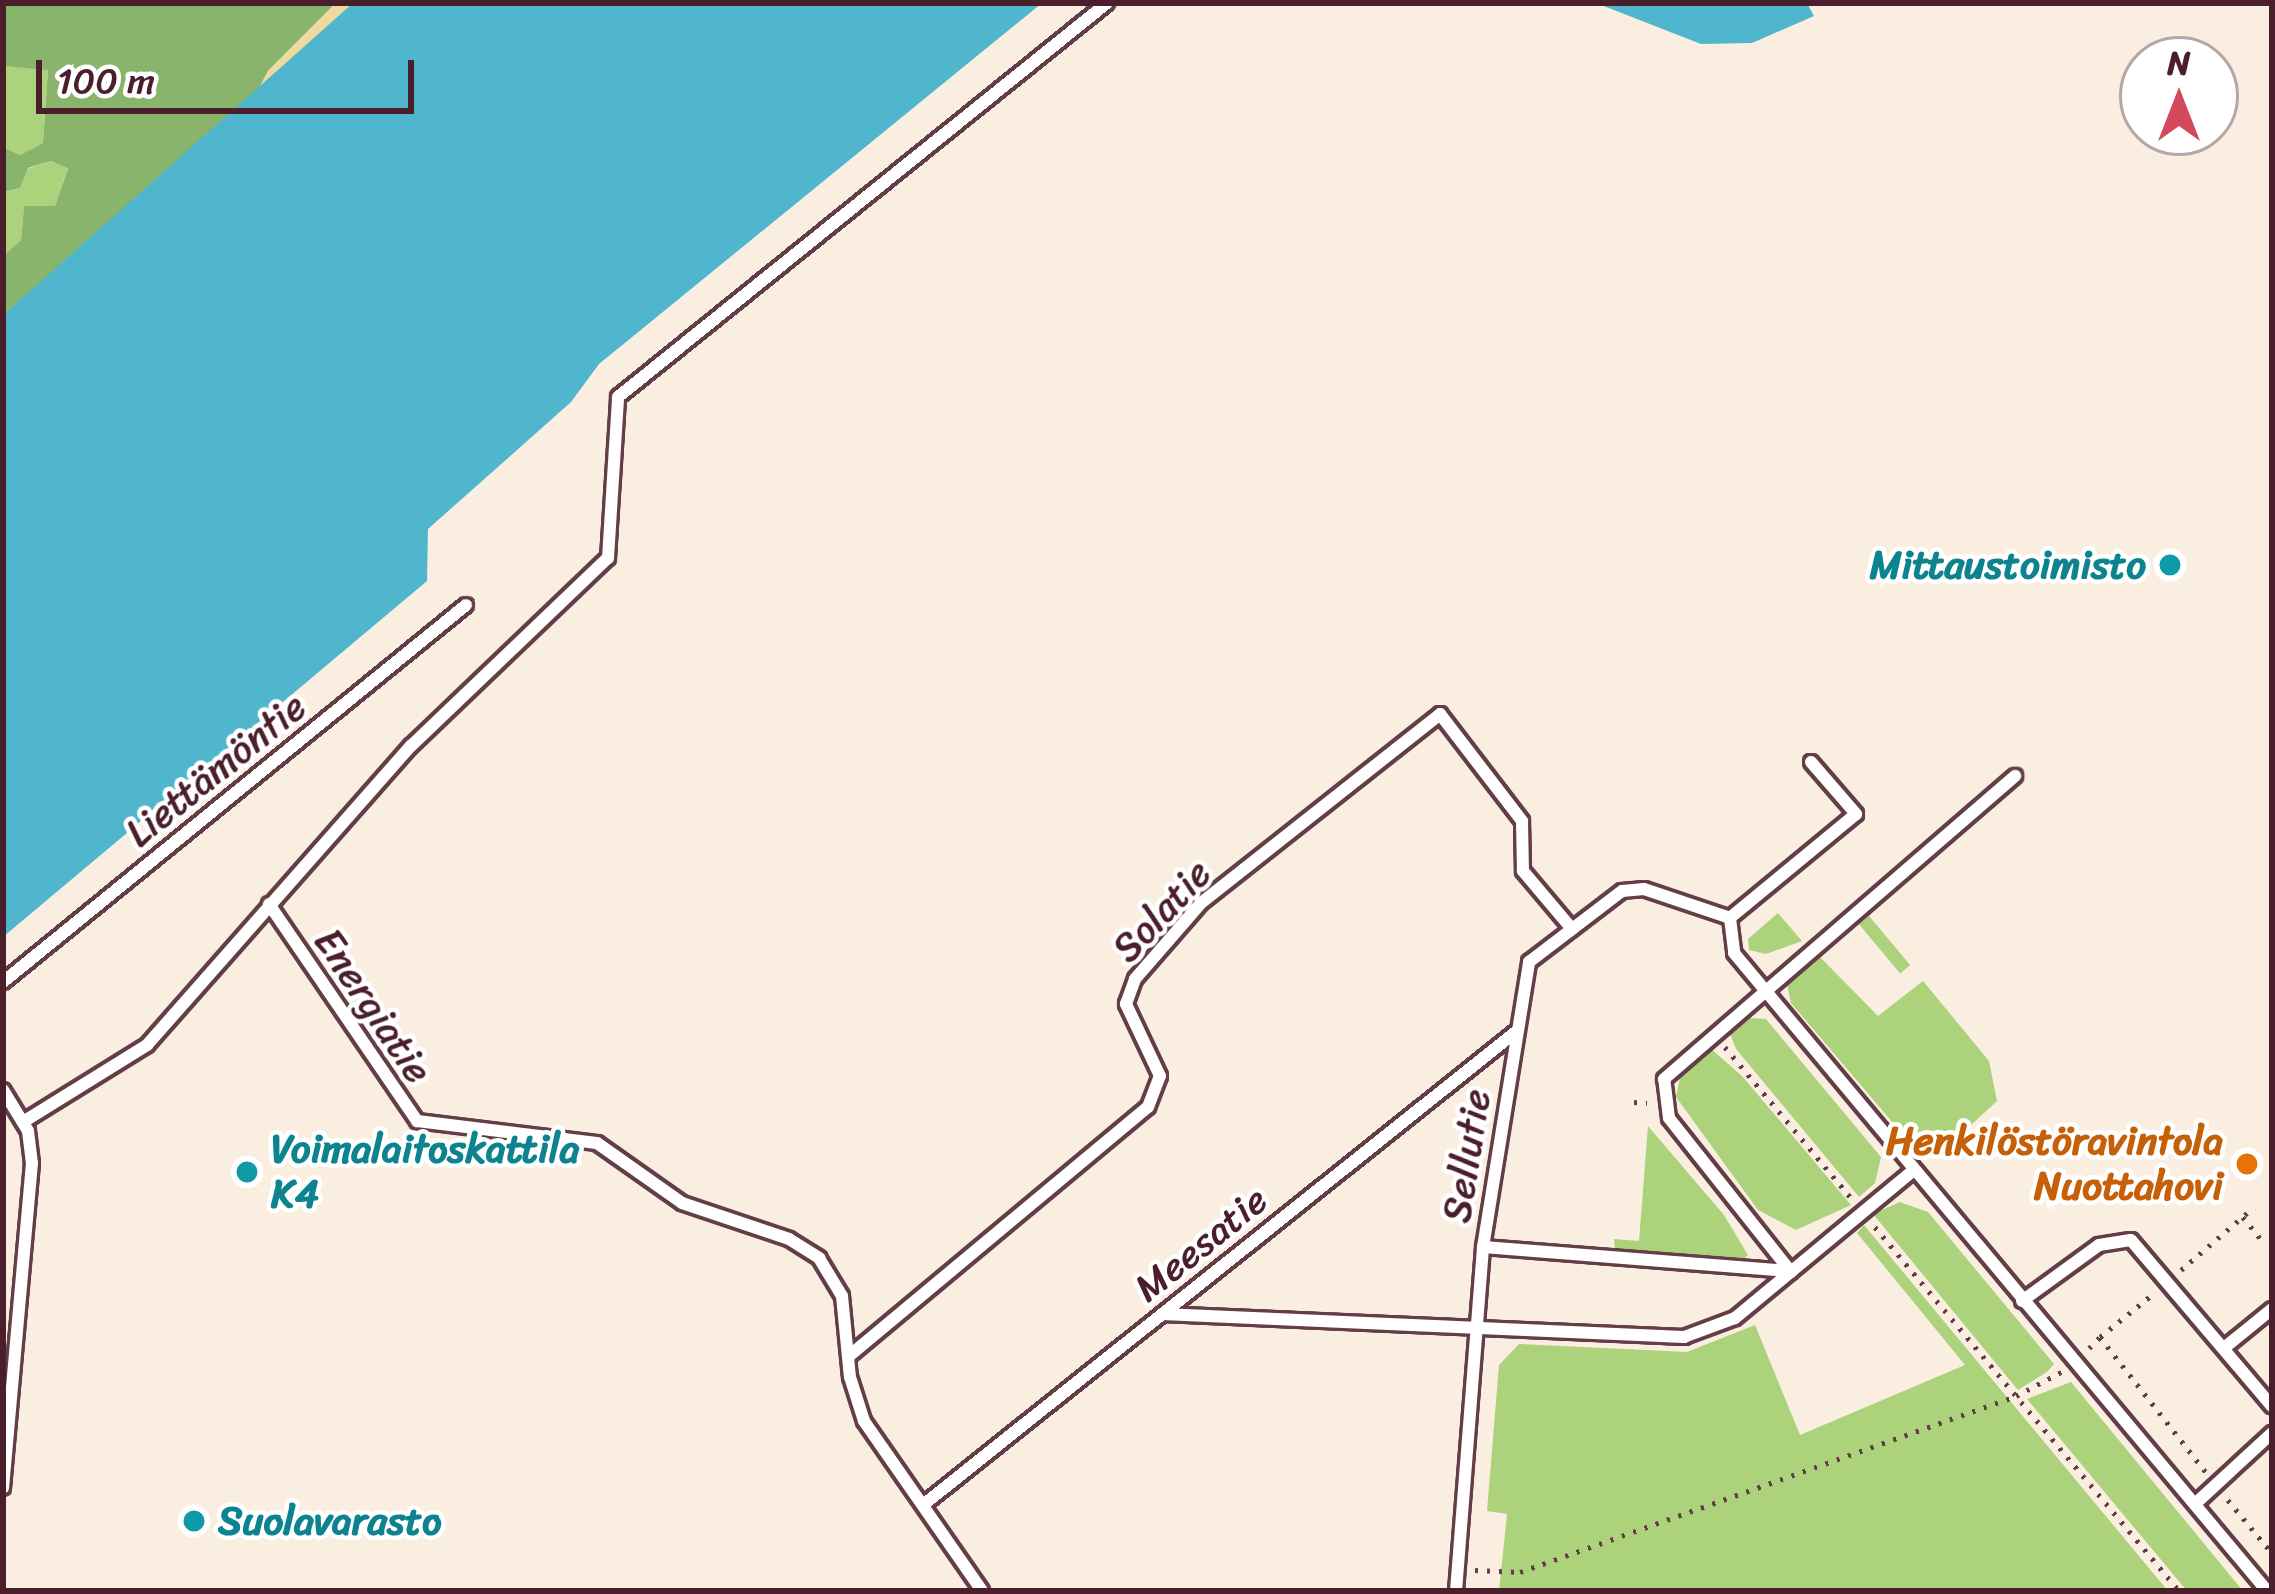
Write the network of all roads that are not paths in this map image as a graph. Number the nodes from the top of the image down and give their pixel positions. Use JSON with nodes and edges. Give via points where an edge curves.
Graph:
{"nodes":[{"id":1,"x":1107,"y":3,"type":"edge"},
{"id":2,"x":466,"y":605,"type":"dead end"},
{"id":3,"x":1811,"y":762,"type":"dead end"},
{"id":4,"x":2014,"y":776,"type":"dead end"},
{"id":5,"x":269,"y":904,"type":"junction"},
{"id":6,"x":1730,"y":919,"type":"junction"},
{"id":7,"x":1572,"y":929,"type":"junction"},
{"id":8,"x":3,"y":982,"type":"edge"},
{"id":9,"x":1760,"y":991,"type":"junction"},
{"id":10,"x":1518,"y":1030,"type":"junction"},
{"id":11,"x":3,"y":1090,"type":"edge"},
{"id":12,"x":23,"y":1122,"type":"junction"},
{"id":13,"x":1913,"y":1171,"type":"junction"},
{"id":14,"x":1483,"y":1247,"type":"junction"},
{"id":15,"x":1790,"y":1272,"type":"junction"},
{"id":16,"x":2022,"y":1301,"type":"junction"},
{"id":17,"x":2272,"y":1309,"type":"edge"},
{"id":18,"x":1162,"y":1314,"type":"junction"},
{"id":19,"x":1475,"y":1323,"type":"junction"},
{"id":20,"x":2224,"y":1348,"type":"junction"},
{"id":21,"x":849,"y":1356,"type":"junction"},
{"id":22,"x":2272,"y":1406,"type":"edge"},
{"id":23,"x":2272,"y":1433,"type":"edge"},
{"id":24,"x":4,"y":1461,"type":"edge"},
{"id":25,"x":3,"y":1488,"type":"edge"},
{"id":26,"x":2195,"y":1504,"type":"junction"},
{"id":27,"x":922,"y":1505,"type":"junction"},
{"id":28,"x":982,"y":1591,"type":"edge"},
{"id":29,"x":1456,"y":1591,"type":"edge"},
{"id":30,"x":2266,"y":1591,"type":"edge"}],
"edges":[{"from":1,"to":5,"type":"lane","via":[[618,398],[608,558],[411,746]]},
{"from":2,"to":8,"type":"lane","name":"Liettämöntie"},
{"from":3,"to":6,"type":"lane","via":[[1856,814]]},
{"from":4,"to":9,"type":"lane"},
{"from":5,"to":12,"type":"lane","via":[[147,1045]]},
{"from":5,"to":21,"type":"lane","name":"Energiatie","via":[[417,1121],[597,1143],[682,1203],[789,1239],[835,1279]]},
{"from":6,"to":7,"type":"lane","name":"Sellutie","via":[[1644,889],[1622,891]]},
{"from":6,"to":9,"type":"lane","via":[[1733,953]]},
{"from":7,"to":10,"type":"lane","name":"Sellutie","via":[[1529,962]]},
{"from":7,"to":21,"type":"lane","name":"Solatie","via":[[1523,871],[1522,821],[1439,714],[1201,903],[1135,979],[1126,1004],[1160,1076],[1148,1107]]},
{"from":9,"to":13,"type":"lane"},
{"from":9,"to":15,"type":"lane","via":[[1672,1066],[1665,1105]]},
{"from":10,"to":14,"type":"lane","name":"Sellutie"},
{"from":10,"to":18,"type":"lane","name":"Meesatie"},
{"from":11,"to":12,"type":"lane"},
{"from":12,"to":24,"type":"lane","via":[[32,1163]]},
{"from":13,"to":15,"type":"lane"},
{"from":13,"to":16,"type":"lane"},
{"from":14,"to":15,"type":"lane"},
{"from":14,"to":19,"type":"lane","name":"Sellutie"},
{"from":15,"to":19,"type":"lane","via":[[1735,1318],[1684,1337]]},
{"from":16,"to":20,"type":"lane","via":[[2099,1245],[2131,1240]]},
{"from":16,"to":26,"type":"lane"},
{"from":17,"to":20,"type":"lane"},
{"from":18,"to":19,"type":"lane"},
{"from":18,"to":27,"type":"lane","name":"Meesatie"},
{"from":19,"to":29,"type":"lane","name":"Sellutie"},
{"from":20,"to":22,"type":"lane"},
{"from":21,"to":27,"type":"lane","name":"Energiatie","via":[[864,1421]]},
{"from":23,"to":26,"type":"lane"},
{"from":24,"to":25,"type":"lane"},
{"from":26,"to":30,"type":"lane"},
{"from":27,"to":28,"type":"lane","name":"Energiatie"}]}
